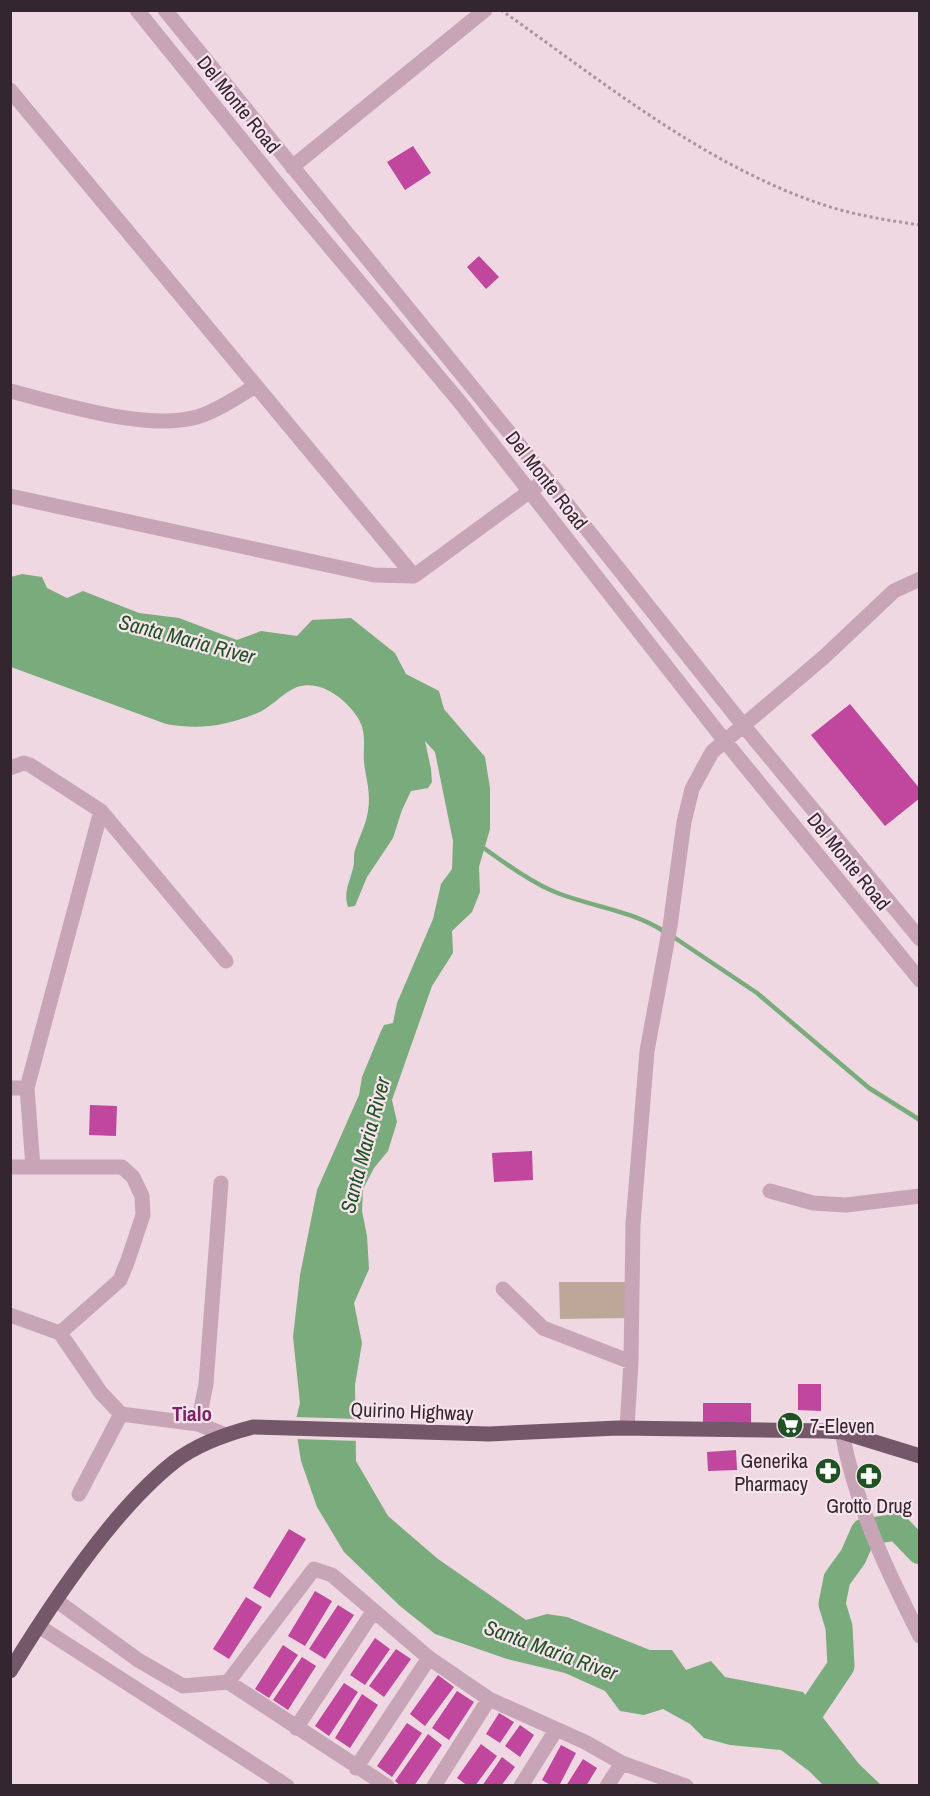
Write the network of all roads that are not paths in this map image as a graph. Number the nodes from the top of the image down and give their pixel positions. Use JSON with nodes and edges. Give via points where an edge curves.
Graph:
{"nodes":[{"id":1,"x":137,"y":10,"type":"edge"},
{"id":2,"x":165,"y":10,"type":"edge"},
{"id":3,"x":485,"y":10,"type":"edge"},
{"id":4,"x":10,"y":90,"type":"edge"},
{"id":5,"x":292,"y":167,"type":"junction"},
{"id":6,"x":254,"y":387,"type":"junction"},
{"id":7,"x":10,"y":391,"type":"edge"},
{"id":8,"x":547,"y":479,"type":"junction"},
{"id":9,"x":530,"y":492,"type":"junction"},
{"id":10,"x":10,"y":496,"type":"edge"},
{"id":11,"x":414,"y":576,"type":"junction"},
{"id":12,"x":920,"y":579,"type":"edge"},
{"id":13,"x":742,"y":725,"type":"junction"},
{"id":14,"x":724,"y":741,"type":"junction"},
{"id":15,"x":10,"y":768,"type":"edge"},
{"id":16,"x":101,"y":811,"type":"junction"},
{"id":17,"x":920,"y":939,"type":"edge"},
{"id":18,"x":226,"y":961,"type":"dead end"},
{"id":19,"x":920,"y":980,"type":"edge"},
{"id":20,"x":10,"y":1088,"type":"edge"},
{"id":21,"x":27,"y":1088,"type":"junction"},
{"id":22,"x":10,"y":1167,"type":"edge"},
{"id":23,"x":33,"y":1167,"type":"junction"},
{"id":24,"x":221,"y":1183,"type":"dead end"},
{"id":25,"x":770,"y":1191,"type":"dead end"},
{"id":26,"x":920,"y":1196,"type":"edge"},
{"id":27,"x":503,"y":1289,"type":"dead end"},
{"id":28,"x":10,"y":1315,"type":"edge"},
{"id":29,"x":60,"y":1333,"type":"junction"},
{"id":30,"x":631,"y":1362,"type":"junction"},
{"id":31,"x":121,"y":1414,"type":"junction"},
{"id":32,"x":198,"y":1424,"type":"junction"},
{"id":33,"x":627,"y":1428,"type":"junction"},
{"id":34,"x":842,"y":1432,"type":"junction"},
{"id":35,"x":223,"y":1434,"type":"junction"},
{"id":36,"x":920,"y":1456,"type":"edge"},
{"id":37,"x":79,"y":1494,"type":"dead end"},
{"id":38,"x":57,"y":1601,"type":"junction"},
{"id":39,"x":373,"y":1612,"type":"junction"},
{"id":40,"x":40,"y":1627,"type":"junction"},
{"id":41,"x":920,"y":1636,"type":"edge"},
{"id":42,"x":429,"y":1658,"type":"junction"},
{"id":43,"x":10,"y":1671,"type":"edge"},
{"id":44,"x":228,"y":1682,"type":"junction"},
{"id":45,"x":489,"y":1699,"type":"junction"},
{"id":46,"x":296,"y":1728,"type":"junction"},
{"id":47,"x":556,"y":1730,"type":"junction"},
{"id":48,"x":622,"y":1763,"type":"junction"},
{"id":49,"x":356,"y":1767,"type":"junction"},
{"id":50,"x":287,"y":1785,"type":"edge"},
{"id":51,"x":387,"y":1785,"type":"edge"},
{"id":52,"x":434,"y":1785,"type":"edge"},
{"id":53,"x":521,"y":1785,"type":"edge"},
{"id":54,"x":607,"y":1785,"type":"edge"},
{"id":55,"x":686,"y":1785,"type":"edge"}],
"edges":[{"from":1,"to":9,"type":"street","name":"Del Monte Road"},
{"from":2,"to":5,"type":"street","name":"Del Monte Road"},
{"from":3,"to":5,"type":"street"},
{"from":4,"to":6,"type":"street"},
{"from":5,"to":8,"type":"street","name":"Del Monte Road"},
{"from":6,"to":7,"type":"street","via":[[199,416],[178,420],[88,410]]},
{"from":6,"to":11,"type":"street"},
{"from":8,"to":9,"type":"street"},
{"from":8,"to":13,"type":"street","name":"Del Monte Road"},
{"from":9,"to":11,"type":"street"},
{"from":9,"to":14,"type":"street","name":"Del Monte Road"},
{"from":10,"to":11,"type":"street","via":[[374,575]]},
{"from":12,"to":13,"type":"street","via":[[894,591],[824,657]]},
{"from":13,"to":14,"type":"street"},
{"from":13,"to":17,"type":"street","name":"Del Monte Road"},
{"from":14,"to":19,"type":"street","name":"Del Monte Road"},
{"from":14,"to":30,"type":"street","via":[[707,758],[692,789],[684,822],[645,1074],[633,1224]]},
{"from":15,"to":16,"type":"street","via":[[30,765]]},
{"from":16,"to":18,"type":"street"},
{"from":16,"to":21,"type":"street"},
{"from":20,"to":21,"type":"street"},
{"from":21,"to":23,"type":"street"},
{"from":22,"to":23,"type":"street"},
{"from":23,"to":29,"type":"street","via":[[122,1167],[133,1177],[142,1196],[143,1215],[120,1280]]},
{"from":24,"to":32,"type":"street","via":[[207,1373]]},
{"from":25,"to":26,"type":"street","via":[[813,1203],[846,1205]]},
{"from":27,"to":30,"type":"street","via":[[543,1328]]},
{"from":28,"to":29,"type":"street"},
{"from":29,"to":31,"type":"street","via":[[101,1393]]},
{"from":30,"to":33,"type":"street"},
{"from":31,"to":32,"type":"street"},
{"from":31,"to":37,"type":"street"},
{"from":32,"to":35,"type":"street"},
{"from":33,"to":34,"type":"main road","name":"Quirino Highway"},
{"from":33,"to":35,"type":"main road","name":"Quirino Highway","via":[[489,1434],[253,1427]]},
{"from":34,"to":36,"type":"main road","name":"Quirino Highway"},
{"from":34,"to":41,"type":"street","via":[[849,1472],[863,1510]]},
{"from":35,"to":38,"type":"main road","name":"Quirino Highway","via":[[175,1461],[143,1491],[111,1526]]},
{"from":38,"to":40,"type":"main road","name":"Quirino Highway"},
{"from":38,"to":44,"type":"street","via":[[138,1660],[183,1686]]},
{"from":39,"to":42,"type":"street"},
{"from":39,"to":44,"type":"street","via":[[332,1575],[314,1569]]},
{"from":39,"to":46,"type":"street"},
{"from":40,"to":43,"type":"main road","name":"Quirino Highway"},
{"from":40,"to":50,"type":"street"},
{"from":42,"to":45,"type":"street"},
{"from":42,"to":49,"type":"street"},
{"from":44,"to":46,"type":"street"},
{"from":45,"to":47,"type":"street"},
{"from":45,"to":52,"type":"street"},
{"from":46,"to":49,"type":"street"},
{"from":47,"to":48,"type":"street"},
{"from":47,"to":53,"type":"street"},
{"from":48,"to":54,"type":"street"},
{"from":48,"to":55,"type":"street"},
{"from":49,"to":51,"type":"street"}]}
